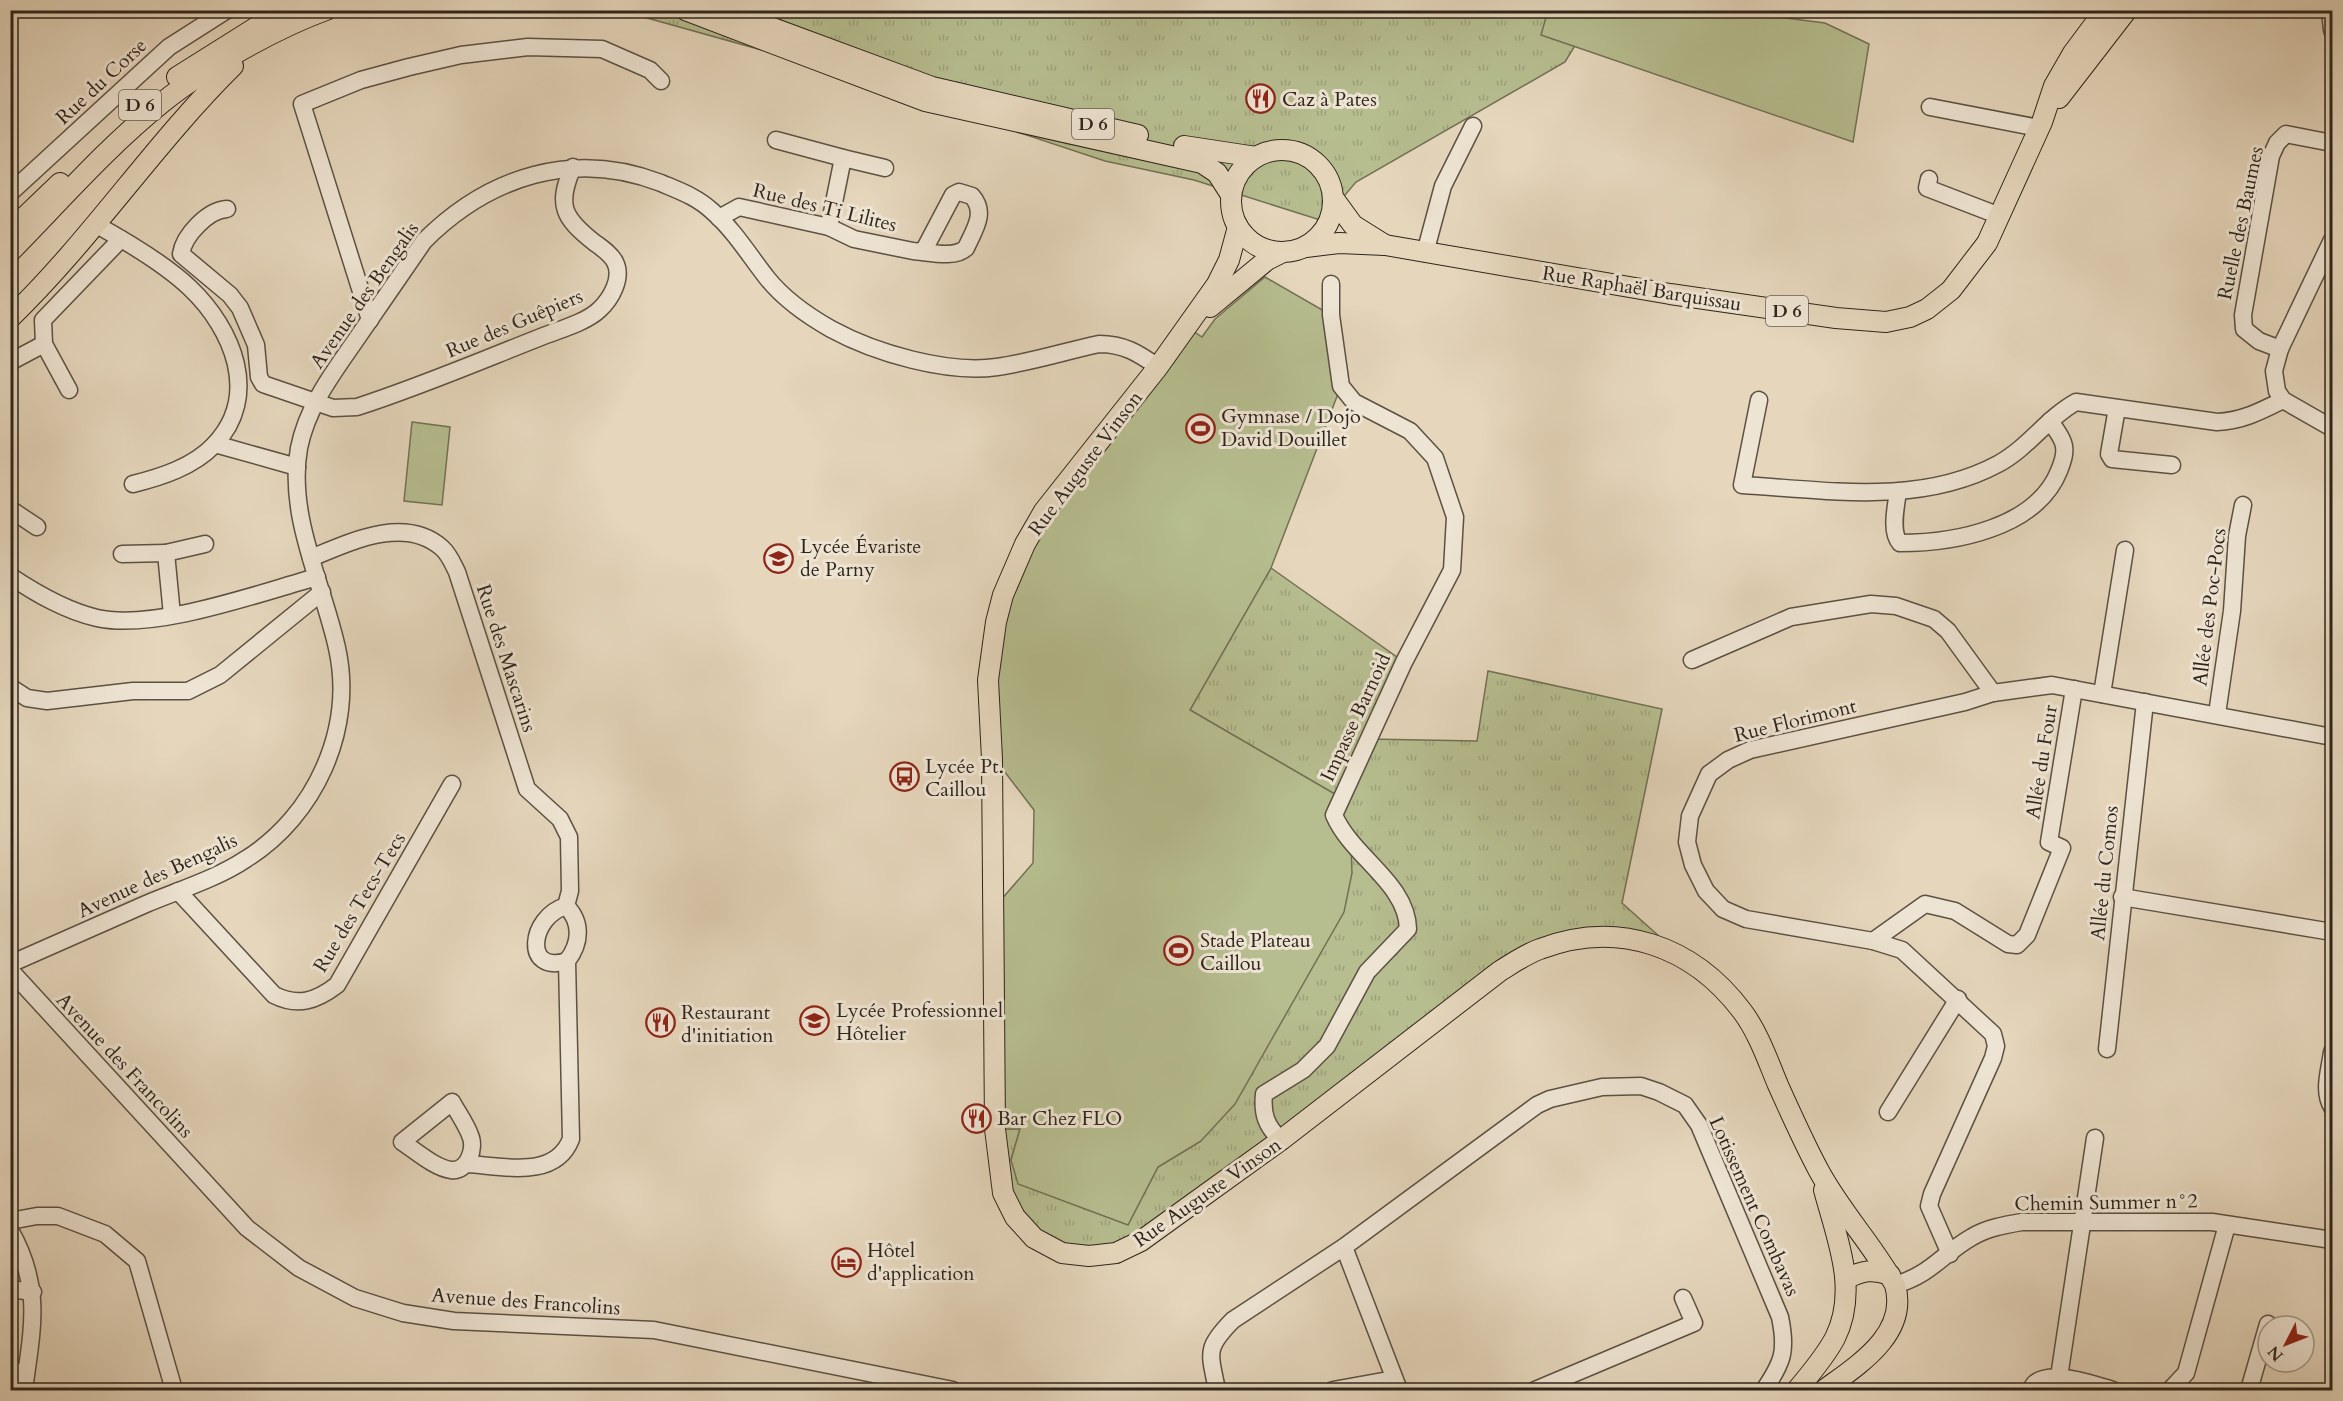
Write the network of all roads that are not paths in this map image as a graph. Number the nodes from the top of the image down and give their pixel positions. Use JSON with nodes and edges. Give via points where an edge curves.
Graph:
{"nodes":[{"id":1,"x":226,"y":10,"type":"edge"},
{"id":2,"x":294,"y":10,"type":"edge"},
{"id":3,"x":326,"y":10,"type":"edge"},
{"id":4,"x":684,"y":10,"type":"edge"},
{"id":5,"x":724,"y":10,"type":"edge"},
{"id":6,"x":2105,"y":10,"type":"edge"},
{"id":7,"x":2115,"y":10,"type":"edge"},
{"id":8,"x":2127,"y":10,"type":"edge"},
{"id":9,"x":2330,"y":10,"type":"edge"},
{"id":10,"x":259,"y":27,"type":"edge"},
{"id":11,"x":2332,"y":30,"type":"edge"},
{"id":12,"x":660,"y":81,"type":"dead end"},
{"id":13,"x":1930,"y":107,"type":"dead end"},
{"id":14,"x":2040,"y":125,"type":"junction"},
{"id":15,"x":1473,"y":126,"type":"dead end"},
{"id":16,"x":776,"y":140,"type":"dead end"},
{"id":17,"x":2332,"y":143,"type":"edge"},
{"id":18,"x":1256,"y":157,"type":"junction"},
{"id":19,"x":843,"y":158,"type":"junction"},
{"id":20,"x":573,"y":167,"type":"junction"},
{"id":21,"x":885,"y":168,"type":"dead end"},
{"id":22,"x":1929,"y":179,"type":"dead end"},
{"id":23,"x":10,"y":193,"type":"edge"},
{"id":24,"x":1232,"y":195,"type":"junction"},
{"id":25,"x":1334,"y":199,"type":"junction"},
{"id":26,"x":227,"y":209,"type":"dead end"},
{"id":27,"x":2000,"y":216,"type":"junction"},
{"id":28,"x":719,"y":218,"type":"junction"},
{"id":29,"x":95,"y":224,"type":"junction"},
{"id":30,"x":829,"y":227,"type":"junction"},
{"id":31,"x":1238,"y":227,"type":"junction"},
{"id":32,"x":10,"y":231,"type":"edge"},
{"id":33,"x":121,"y":239,"type":"junction"},
{"id":34,"x":2332,"y":240,"type":"edge"},
{"id":35,"x":1385,"y":245,"type":"junction"},
{"id":36,"x":1306,"y":247,"type":"junction"},
{"id":37,"x":10,"y":252,"type":"edge"},
{"id":38,"x":923,"y":252,"type":"dead end"},
{"id":39,"x":1281,"y":253,"type":"junction"},
{"id":40,"x":1425,"y":253,"type":"junction"},
{"id":41,"x":1331,"y":284,"type":"dead end"},
{"id":42,"x":10,"y":318,"type":"edge"},
{"id":43,"x":370,"y":320,"type":"junction"},
{"id":44,"x":1187,"y":327,"type":"junction"},
{"id":45,"x":44,"y":344,"type":"junction"},
{"id":46,"x":2280,"y":349,"type":"junction"},
{"id":47,"x":10,"y":362,"type":"edge"},
{"id":48,"x":1158,"y":367,"type":"junction"},
{"id":49,"x":69,"y":390,"type":"dead end"},
{"id":50,"x":1759,"y":400,"type":"dead end"},
{"id":51,"x":2283,"y":400,"type":"junction"},
{"id":52,"x":314,"y":403,"type":"junction"},
{"id":53,"x":2117,"y":408,"type":"junction"},
{"id":54,"x":2050,"y":420,"type":"junction"},
{"id":55,"x":2332,"y":428,"type":"edge"},
{"id":56,"x":215,"y":444,"type":"junction"},
{"id":57,"x":2172,"y":465,"type":"dead end"},
{"id":58,"x":297,"y":467,"type":"junction"},
{"id":59,"x":133,"y":484,"type":"dead end"},
{"id":60,"x":1898,"y":492,"type":"junction"},
{"id":61,"x":2243,"y":505,"type":"dead end"},
{"id":62,"x":10,"y":509,"type":"edge"},
{"id":63,"x":37,"y":527,"type":"dead end"},
{"id":64,"x":205,"y":544,"type":"dead end"},
{"id":65,"x":2125,"y":550,"type":"dead end"},
{"id":66,"x":166,"y":553,"type":"junction"},
{"id":67,"x":122,"y":554,"type":"dead end"},
{"id":68,"x":311,"y":558,"type":"junction"},
{"id":69,"x":10,"y":576,"type":"edge"},
{"id":70,"x":319,"y":585,"type":"junction"},
{"id":71,"x":172,"y":615,"type":"junction"},
{"id":72,"x":1692,"y":660,"type":"dead end"},
{"id":73,"x":2074,"y":689,"type":"junction"},
{"id":74,"x":1993,"y":693,"type":"junction"},
{"id":75,"x":2102,"y":694,"type":"junction"},
{"id":76,"x":14,"y":696,"type":"edge"},
{"id":77,"x":2145,"y":702,"type":"junction"},
{"id":78,"x":2217,"y":714,"type":"junction"},
{"id":79,"x":2332,"y":737,"type":"edge"},
{"id":80,"x":452,"y":784,"type":"dead end"},
{"id":81,"x":178,"y":891,"type":"junction"},
{"id":82,"x":2122,"y":897,"type":"junction"},
{"id":83,"x":566,"y":906,"type":"junction"},
{"id":84,"x":2332,"y":932,"type":"edge"},
{"id":85,"x":1873,"y":941,"type":"junction"},
{"id":86,"x":567,"y":961,"type":"junction"},
{"id":87,"x":10,"y":964,"type":"edge"},
{"id":88,"x":10,"y":970,"type":"edge"},
{"id":89,"x":1958,"y":999,"type":"junction"},
{"id":90,"x":2107,"y":1049,"type":"dead end"},
{"id":91,"x":2332,"y":1052,"type":"edge"},
{"id":92,"x":2332,"y":1107,"type":"edge"},
{"id":93,"x":1888,"y":1112,"type":"dead end"},
{"id":94,"x":2095,"y":1138,"type":"dead end"},
{"id":95,"x":1281,"y":1140,"type":"junction"},
{"id":96,"x":467,"y":1164,"type":"dead end"},
{"id":97,"x":1818,"y":1170,"type":"junction"},
{"id":98,"x":10,"y":1221,"type":"edge"},
{"id":99,"x":2085,"y":1221,"type":"junction"},
{"id":100,"x":2227,"y":1225,"type":"junction"},
{"id":101,"x":10,"y":1230,"type":"edge"},
{"id":102,"x":2332,"y":1240,"type":"edge"},
{"id":103,"x":1344,"y":1247,"type":"junction"},
{"id":104,"x":1950,"y":1254,"type":"junction"},
{"id":105,"x":1846,"y":1279,"type":"junction"},
{"id":106,"x":1893,"y":1280,"type":"junction"},
{"id":107,"x":10,"y":1289,"type":"edge"},
{"id":108,"x":33,"y":1292,"type":"junction"},
{"id":109,"x":1683,"y":1298,"type":"dead end"},
{"id":110,"x":1840,"y":1327,"type":"junction"},
{"id":111,"x":2256,"y":1366,"type":"edge"},
{"id":112,"x":1854,"y":1369,"type":"junction"},
{"id":113,"x":18,"y":1372,"type":"edge"},
{"id":114,"x":2059,"y":1377,"type":"junction"},
{"id":115,"x":1397,"y":1385,"type":"edge"},
{"id":116,"x":24,"y":1390,"type":"edge"},
{"id":117,"x":174,"y":1390,"type":"edge"},
{"id":118,"x":953,"y":1390,"type":"edge"},
{"id":119,"x":1217,"y":1390,"type":"edge"},
{"id":120,"x":1333,"y":1390,"type":"edge"},
{"id":121,"x":1535,"y":1390,"type":"edge"},
{"id":122,"x":1764,"y":1390,"type":"edge"},
{"id":123,"x":1797,"y":1390,"type":"edge"},
{"id":124,"x":1824,"y":1390,"type":"edge"},
{"id":125,"x":2031,"y":1390,"type":"edge"},
{"id":126,"x":2113,"y":1390,"type":"edge"},
{"id":127,"x":2170,"y":1390,"type":"edge"},
{"id":128,"x":2249,"y":1390,"type":"edge"}],
"edges":[{"from":1,"to":23,"type":"street","name":"Rue du Corse","via":[[169,47]]},
{"from":2,"to":10,"type":"main road","number":"D 6"},
{"from":3,"to":10,"type":"main road","number":"D 6","via":[[299,20]]},
{"from":4,"to":24,"type":"main road","number":"D 6","via":[[925,101],[1202,163],[1217,173]]},
{"from":5,"to":18,"type":"main road","number":"D 6","via":[[932,87],[1206,151]]},
{"from":6,"to":14,"type":"main road","name":"Rue Raphaël Barquissau","number":"D 6","via":[[2061,73]]},
{"from":7,"to":14,"type":"main road","via":[[2062,83]]},
{"from":8,"to":14,"type":"main road","name":"Rue Raphaël Barquissau","number":"D 6"},
{"from":9,"to":11,"type":"street"},
{"from":10,"to":29,"type":"main road"},
{"from":10,"to":32,"type":"main road","number":"D 6","via":[[200,61],[144,101]]},
{"from":10,"to":37,"type":"main road","number":"D 6","via":[[164,102]]},
{"from":12,"to":43,"type":"street","via":[[650,70],[602,50],[528,47],[461,55],[409,67],[361,80],[302,104]]},
{"from":13,"to":14,"type":"street"},
{"from":14,"to":27,"type":"main road","name":"Rue Raphaël Barquissau","number":"D 6"},
{"from":15,"to":40,"type":"street","via":[[1443,186]]},
{"from":16,"to":19,"type":"street"},
{"from":17,"to":46,"type":"street","name":"Ruelle des Baumes","via":[[2286,134],[2271,156],[2243,315],[2244,328],[2259,341]]},
{"from":18,"to":24,"type":"main road","via":[[1240,174]]},
{"from":18,"to":25,"type":"main road","via":[[1285,150],[1300,153],[1324,171]]},
{"from":19,"to":21,"type":"street"},
{"from":19,"to":30,"type":"street"},
{"from":20,"to":28,"type":"street","name":"Avenue des Bengalis","via":[[651,179],[698,198]]},
{"from":20,"to":43,"type":"street","name":"Avenue des Bengalis","via":[[510,182],[476,199],[440,225],[424,241]]},
{"from":20,"to":52,"type":"street","name":"Rue des Guêpiers","via":[[562,201],[568,217],[614,260],[618,272],[615,287],[598,312],[367,404],[333,408]]},
{"from":22,"to":27,"type":"street","via":[[1927,188]]},
{"from":24,"to":31,"type":"main road","via":[[1232,212]]},
{"from":25,"to":35,"type":"main road","name":"Rue Raphaël Barquissau","number":"D 6","via":[[1353,225]]},
{"from":25,"to":36,"type":"main road","via":[[1327,227]]},
{"from":26,"to":52,"type":"street","name":"Rue des Guêpiers","via":[[209,214],[183,245],[181,254],[215,281],[240,308],[256,345],[263,384]]},
{"from":27,"to":40,"type":"main road","name":"Rue Raphaël Barquissau","number":"D 6","via":[[1987,243],[1951,290],[1927,309],[1886,322],[1670,294]]},
{"from":28,"to":30,"type":"street","name":"Rue des Ti Lilites","via":[[739,207]]},
{"from":28,"to":48,"type":"street","name":"Avenue des Bengalis","via":[[768,280],[801,310],[879,350],[975,368],[1115,344],[1129,348]]},
{"from":29,"to":33,"type":"street"},
{"from":29,"to":42,"type":"main road"},
{"from":30,"to":38,"type":"street","name":"Rue des Ti Lilites","via":[[854,239]]},
{"from":31,"to":39,"type":"main road","via":[[1249,240]]},
{"from":31,"to":44,"type":"main road","name":"Rue Auguste Vinson","via":[[1217,284]]},
{"from":33,"to":45,"type":"street","via":[[43,320]]},
{"from":33,"to":56,"type":"street","via":[[189,286],[231,346],[238,368],[239,395],[233,416]]},
{"from":34,"to":46,"type":"street"},
{"from":35,"to":36,"type":"main road","name":"Rue Raphaël Barquissau","number":"D 6","via":[[1339,243]]},
{"from":35,"to":40,"type":"main road","name":"Rue Raphaël Barquissau","number":"D 6"},
{"from":36,"to":39,"type":"main road"},
{"from":39,"to":44,"type":"main road","name":"Rue Auguste Vinson","via":[[1251,272]]},
{"from":41,"to":95,"type":"street","name":"Impasse Barnoid","via":[[1330,315],[1341,386],[1354,402],[1410,431],[1435,458],[1455,517],[1455,542],[1452,570],[1400,671],[1334,815],[1351,845],[1398,894],[1408,912],[1408,929],[1367,972],[1327,1046],[1303,1070],[1264,1094],[1262,1111],[1270,1129]]},
{"from":43,"to":52,"type":"street","name":"Avenue des Bengalis"},
{"from":44,"to":48,"type":"main road","name":"Rue Auguste Vinson"},
{"from":45,"to":47,"type":"street"},
{"from":45,"to":49,"type":"street"},
{"from":46,"to":51,"type":"street","via":[[2274,381]]},
{"from":48,"to":95,"type":"main road","name":"Rue Auguste Vinson","via":[[1044,511],[1011,573],[996,622],[988,680],[995,1129],[1003,1193],[1015,1217],[1043,1243],[1062,1253],[1116,1253],[1141,1241]]},
{"from":50,"to":60,"type":"street","via":[[1742,485]]},
{"from":51,"to":53,"type":"street","via":[[2252,416],[2217,422]]},
{"from":51,"to":55,"type":"street"},
{"from":52,"to":58,"type":"street","name":"Avenue des Bengalis","via":[[305,425]]},
{"from":53,"to":54,"type":"street","via":[[2076,402]]},
{"from":53,"to":57,"type":"street","via":[[2109,454],[2112,459]]},
{"from":54,"to":60,"type":"street","via":[[2001,463],[1922,490]]},
{"from":54,"to":60,"type":"street","via":[[2063,441],[2064,457],[2054,483],[2038,502],[2006,521],[1953,538],[1900,543],[1895,529]]},
{"from":56,"to":58,"type":"street"},
{"from":56,"to":59,"type":"street","via":[[176,470]]},
{"from":58,"to":68,"type":"street","name":"Avenue des Bengalis","via":[[299,500]]},
{"from":61,"to":78,"type":"street","name":"Allée des Poc-Pocs"},
{"from":62,"to":63,"type":"street"},
{"from":64,"to":66,"type":"street"},
{"from":65,"to":75,"type":"street"},
{"from":66,"to":67,"type":"street"},
{"from":66,"to":71,"type":"street"},
{"from":68,"to":70,"type":"street","name":"Avenue des Bengalis"},
{"from":68,"to":83,"type":"street","name":"Rue des Mascarins","via":[[355,540],[385,534],[427,537],[444,550],[457,572],[528,789],[560,819],[569,837],[570,891]]},
{"from":69,"to":71,"type":"street","via":[[62,606],[98,618],[136,620]]},
{"from":70,"to":71,"type":"street"},
{"from":70,"to":76,"type":"street","via":[[220,675],[188,691],[133,691],[47,702]]},
{"from":70,"to":81,"type":"street","name":"Avenue des Bengalis","via":[[338,650],[340,677],[337,729],[317,785],[299,812],[261,849]]},
{"from":72,"to":74,"type":"street","via":[[1791,617],[1871,604],[1896,606],[1926,615],[1948,631]]},
{"from":73,"to":74,"type":"street","name":"Rue Florimont","via":[[2052,685]]},
{"from":73,"to":75,"type":"street","name":"Rue Florimont"},
{"from":73,"to":85,"type":"street","name":"Allée du Four","via":[[2049,842],[2062,848],[2027,935],[2017,945],[2008,944],[1955,911],[1925,904]]},
{"from":74,"to":85,"type":"street","name":"Rue Florimont","via":[[1750,750],[1709,774],[1697,794],[1687,842],[1706,891],[1723,909],[1746,919]]},
{"from":75,"to":77,"type":"street","name":"Rue Florimont"},
{"from":77,"to":78,"type":"street","name":"Rue Florimont"},
{"from":77,"to":82,"type":"street","name":"Allée du Comos"},
{"from":78,"to":79,"type":"street","name":"Rue Florimont"},
{"from":80,"to":81,"type":"street","name":"Rue des Tecs-Tecs","via":[[337,985],[312,1001],[286,1001],[273,995]]},
{"from":81,"to":87,"type":"street","name":"Avenue des Bengalis"},
{"from":82,"to":84,"type":"street"},
{"from":82,"to":90,"type":"street","name":"Allée du Comos"},
{"from":83,"to":86,"type":"street","via":[[574,914],[578,933],[577,944]]},
{"from":83,"to":86,"type":"street","via":[[555,909],[541,923],[535,946],[547,962],[556,965]]},
{"from":85,"to":89,"type":"street","name":"Rue Florimont","via":[[1902,950]]},
{"from":86,"to":96,"type":"street","via":[[572,1124],[566,1154],[539,1167]]},
{"from":88,"to":118,"type":"street","name":"Avenue des Francolins","via":[[247,1228],[299,1268],[355,1298],[403,1313],[454,1321],[654,1330]]},
{"from":89,"to":93,"type":"street"},
{"from":89,"to":104,"type":"street","name":"Rue Florimont","via":[[1987,1026],[1996,1046],[1929,1206]]},
{"from":91,"to":92,"type":"street","via":[[2327,1083]]},
{"from":94,"to":99,"type":"street"},
{"from":95,"to":97,"type":"main road","name":"Rue Auguste Vinson","via":[[1500,971],[1539,950],[1567,941],[1628,938],[1654,943],[1680,955],[1715,982],[1743,1012]]},
{"from":97,"to":105,"type":"main road","name":"Rue Auguste Vinson"},
{"from":97,"to":106,"type":"main road","name":"Rue Auguste Vinson"},
{"from":98,"to":117,"type":"street","via":[[58,1216],[105,1234],[137,1261]]},
{"from":99,"to":100,"type":"street","name":"Chemin Summer n°2"},
{"from":99,"to":104,"type":"street","name":"Chemin Summer n°2","via":[[2022,1222],[1993,1227]]},
{"from":99,"to":114,"type":"street"},
{"from":100,"to":102,"type":"street","name":"Chemin Summer n°2"},
{"from":100,"to":127,"type":"street","via":[[2186,1373]]},
{"from":101,"to":108,"type":"street","via":[[21,1250]]},
{"from":103,"to":115,"type":"street"},
{"from":103,"to":119,"type":"street","name":"Lotissement Combavas","via":[[1233,1320],[1218,1335],[1210,1351]]},
{"from":103,"to":122,"type":"street","name":"Lotissement Combavas","via":[[1537,1105],[1602,1087],[1641,1086],[1659,1092],[1685,1105],[1699,1125],[1780,1317],[1784,1357]]},
{"from":104,"to":106,"type":"street","name":"Chemin Summer n°2","via":[[1927,1273]]},
{"from":105,"to":106,"type":"main road","via":[[1872,1269]]},
{"from":105,"to":110,"type":"main road","name":"Rue Auguste Vinson"},
{"from":106,"to":112,"type":"main road","via":[[1899,1304],[1892,1327]]},
{"from":107,"to":108,"type":"street"},
{"from":108,"to":113,"type":"street","via":[[34,1312]]},
{"from":109,"to":121,"type":"street","via":[[1694,1323]]},
{"from":110,"to":112,"type":"main road","via":[[1839,1349]]},
{"from":110,"to":123,"type":"main road","name":"Rue Auguste Vinson"},
{"from":111,"to":128,"type":"street"},
{"from":112,"to":124,"type":"main road"},
{"from":113,"to":116,"type":"street"},
{"from":114,"to":125,"type":"street","via":[[2042,1378],[2033,1383]]},
{"from":114,"to":126,"type":"street"},
{"from":115,"to":120,"type":"street"}]}
